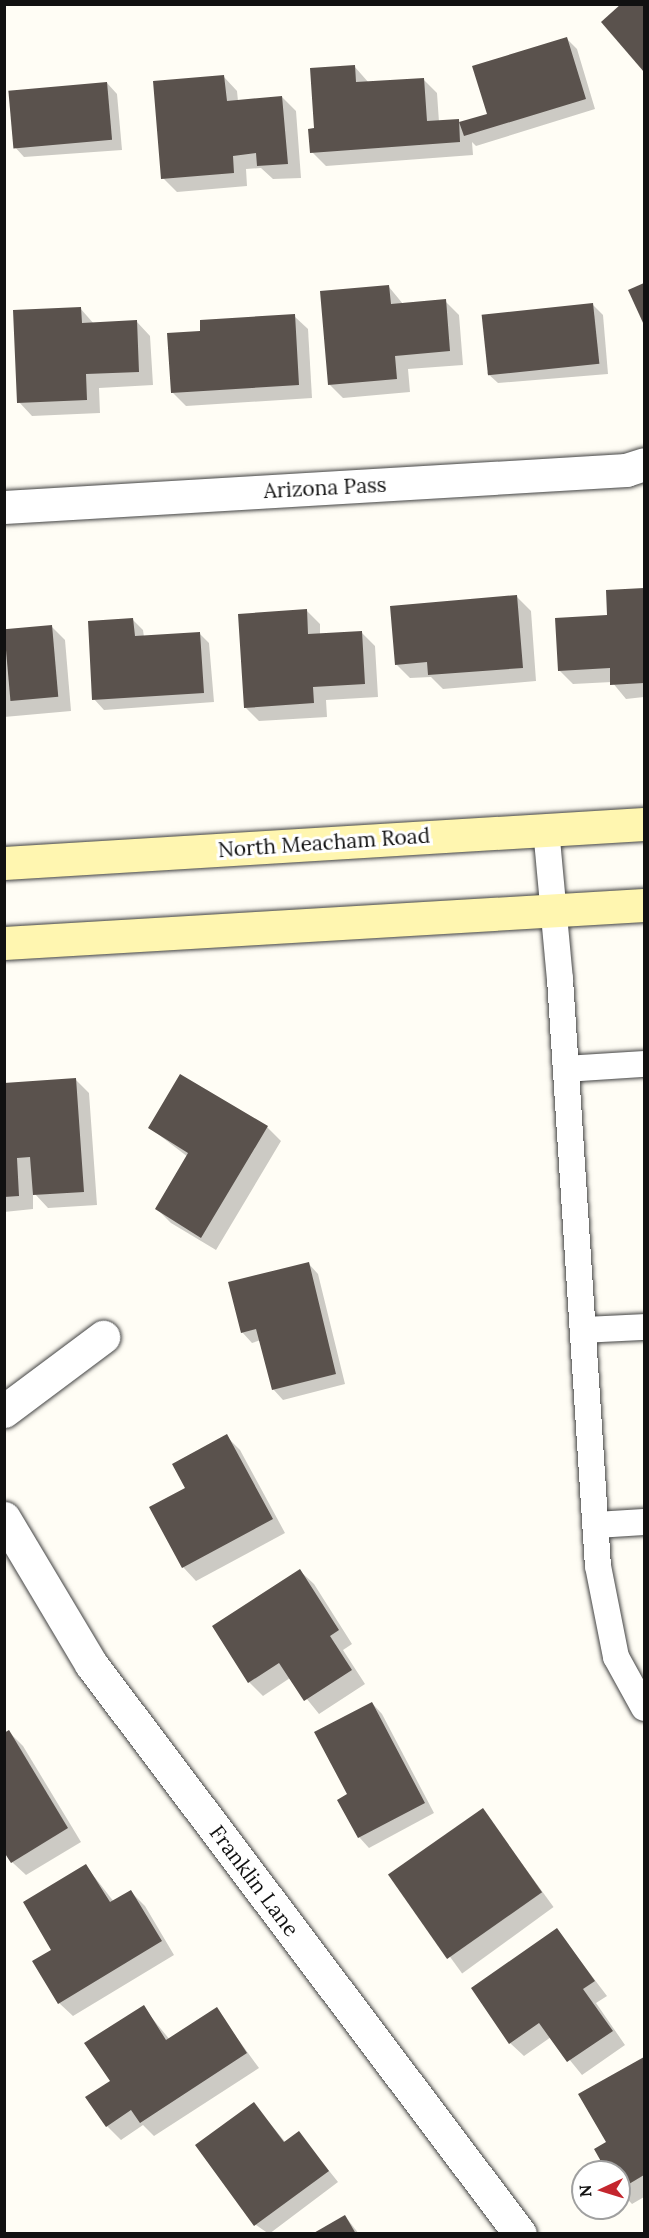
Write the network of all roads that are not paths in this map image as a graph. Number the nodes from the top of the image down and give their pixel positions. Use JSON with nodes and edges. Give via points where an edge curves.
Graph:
{"nodes":[{"id":1,"x":645,"y":464,"type":"edge"},
{"id":2,"x":4,"y":507,"type":"edge"},
{"id":3,"x":645,"y":824,"type":"edge"},
{"id":4,"x":546,"y":829,"type":"junction"},
{"id":5,"x":4,"y":863,"type":"edge"},
{"id":6,"x":645,"y":904,"type":"edge"},
{"id":7,"x":554,"y":910,"type":"junction"},
{"id":8,"x":4,"y":943,"type":"edge"},
{"id":9,"x":645,"y":1064,"type":"edge"},
{"id":10,"x":566,"y":1069,"type":"junction"},
{"id":11,"x":645,"y":1327,"type":"edge"},
{"id":12,"x":583,"y":1330,"type":"junction"},
{"id":13,"x":104,"y":1337,"type":"dead end"},
{"id":14,"x":4,"y":1411,"type":"edge"},
{"id":15,"x":4,"y":1518,"type":"edge"},
{"id":16,"x":645,"y":1522,"type":"edge"},
{"id":17,"x":596,"y":1525,"type":"junction"},
{"id":18,"x":645,"y":1708,"type":"edge"},
{"id":19,"x":520,"y":2234,"type":"edge"}],
"edges":[{"from":1,"to":2,"type":"street","name":"Arizona Pass","via":[[626,470]]},
{"from":3,"to":4,"type":"main road","name":"North Meacham Road"},
{"from":4,"to":5,"type":"main road","name":"North Meacham Road"},
{"from":4,"to":7,"type":"lane"},
{"from":6,"to":7,"type":"main road"},
{"from":7,"to":8,"type":"main road"},
{"from":7,"to":10,"type":"lane"},
{"from":9,"to":10,"type":"lane"},
{"from":10,"to":12,"type":"lane"},
{"from":11,"to":12,"type":"lane"},
{"from":12,"to":17,"type":"lane"},
{"from":13,"to":14,"type":"street"},
{"from":15,"to":19,"type":"street","name":"Franklin Lane","via":[[91,1664]]},
{"from":16,"to":17,"type":"lane"},
{"from":17,"to":18,"type":"lane","via":[[598,1566],[616,1657]]}]}
